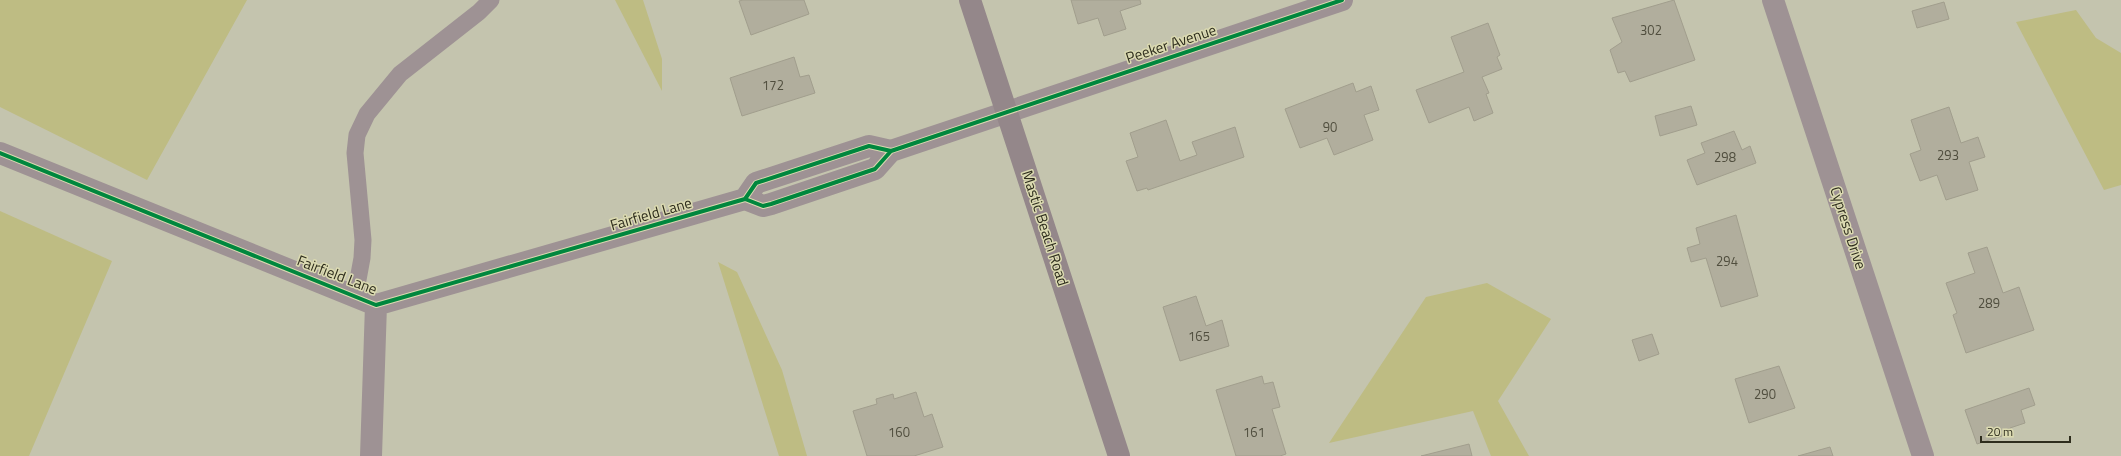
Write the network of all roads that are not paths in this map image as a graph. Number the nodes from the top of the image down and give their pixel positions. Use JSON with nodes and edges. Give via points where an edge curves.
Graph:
{"nodes":[{"id":1,"x":491,"y":0,"type":"edge"},
{"id":2,"x":970,"y":0,"type":"edge"},
{"id":3,"x":1342,"y":0,"type":"edge"},
{"id":4,"x":1773,"y":0,"type":"edge"},
{"id":5,"x":1006,"y":112,"type":"junction"},
{"id":6,"x":0,"y":153,"type":"edge"},
{"id":7,"x":354,"y":296,"type":"junction"},
{"id":8,"x":376,"y":305,"type":"junction"},
{"id":9,"x":371,"y":456,"type":"edge"},
{"id":10,"x":1119,"y":456,"type":"edge"},
{"id":11,"x":1923,"y":456,"type":"edge"}],
"edges":[{"from":1,"to":7,"type":"lane","via":[[400,74],[367,114],[357,135],[355,153],[363,240]]},
{"from":2,"to":5,"type":"street","name":"Mastic Beach Road"},
{"from":3,"to":5,"type":"street","name":"Peeker Avenue"},
{"from":4,"to":11,"type":"street","name":"Cypress Drive"},
{"from":5,"to":8,"type":"street","name":"Fairfield Lane","via":[[891,151],[869,146],[764,180],[756,183],[745,200]]},
{"from":5,"to":10,"type":"street","name":"Mastic Beach Road"},
{"from":6,"to":7,"type":"street","name":"Fairfield Lane"},
{"from":7,"to":8,"type":"street","name":"Fairfield Lane"},
{"from":8,"to":9,"type":"street","name":"Fairfield Lane"}]}
